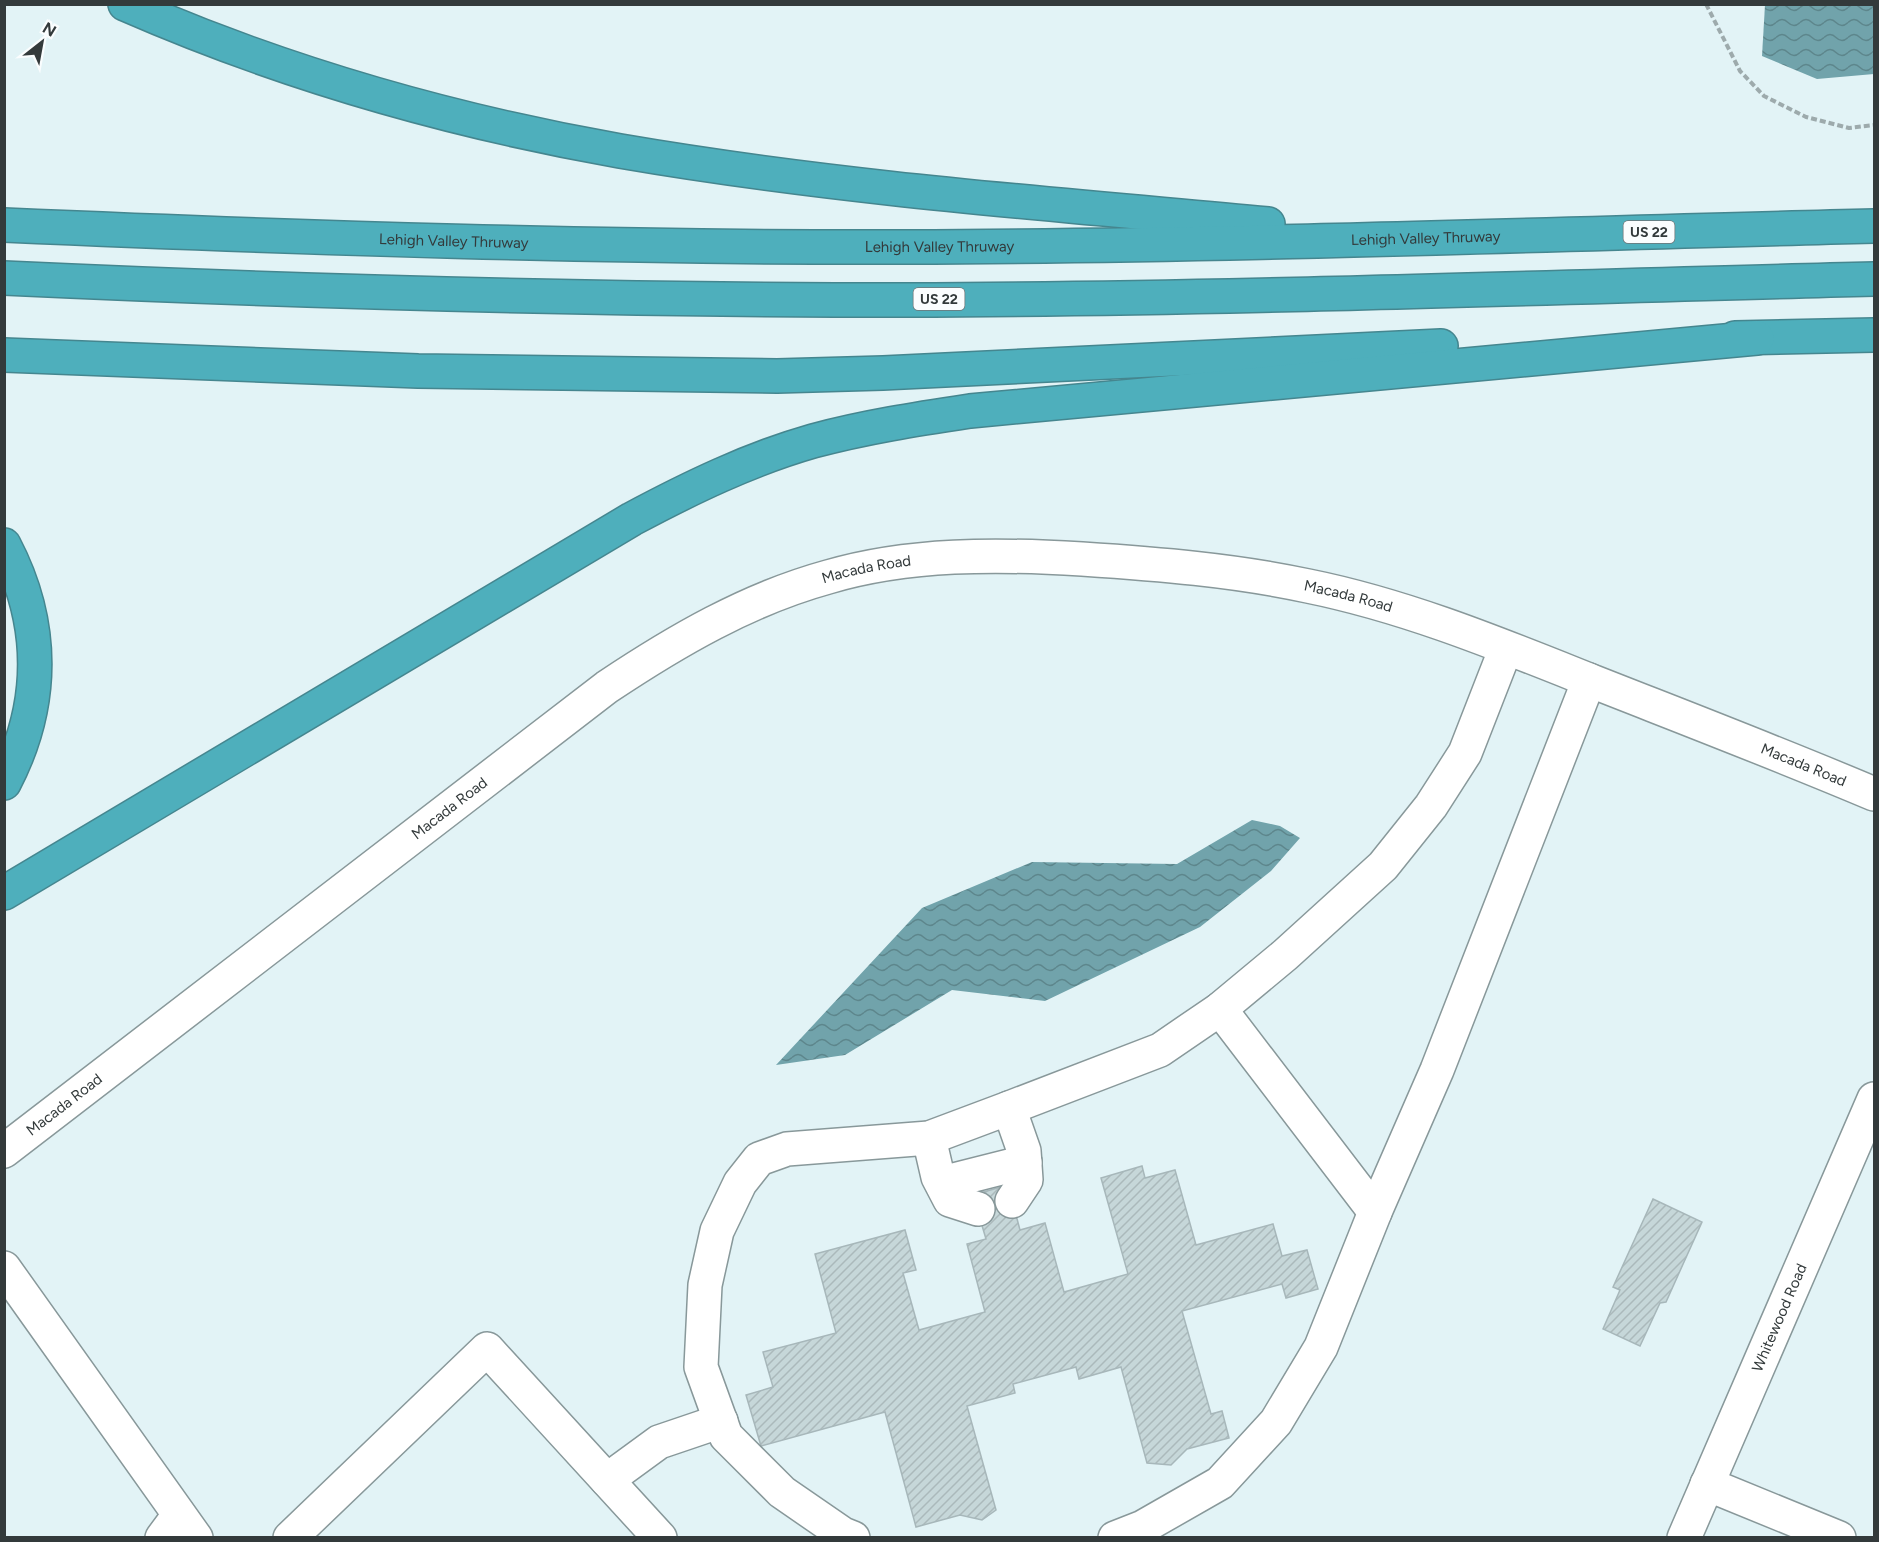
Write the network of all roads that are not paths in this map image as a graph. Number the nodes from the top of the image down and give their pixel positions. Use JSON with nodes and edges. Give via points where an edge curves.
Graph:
{"nodes":[{"id":1,"x":125,"y":4,"type":"edge"},
{"id":2,"x":4,"y":225,"type":"edge"},
{"id":3,"x":1875,"y":226,"type":"edge"},
{"id":4,"x":1422,"y":238,"type":"junction"},
{"id":5,"x":4,"y":278,"type":"edge"},
{"id":6,"x":1875,"y":279,"type":"edge"},
{"id":7,"x":1875,"y":335,"type":"edge"},
{"id":8,"x":1757,"y":338,"type":"junction"},
{"id":9,"x":4,"y":356,"type":"edge"},
{"id":10,"x":4,"y":545,"type":"edge"},
{"id":11,"x":1506,"y":648,"type":"junction"},
{"id":12,"x":1589,"y":680,"type":"junction"},
{"id":13,"x":4,"y":783,"type":"edge"},
{"id":14,"x":1875,"y":794,"type":"edge"},
{"id":15,"x":4,"y":893,"type":"edge"},
{"id":16,"x":1221,"y":1009,"type":"junction"},
{"id":17,"x":1875,"y":1099,"type":"edge"},
{"id":18,"x":1010,"y":1108,"type":"junction"},
{"id":19,"x":929,"y":1138,"type":"junction"},
{"id":20,"x":4,"y":1151,"type":"edge"},
{"id":21,"x":1025,"y":1162,"type":"junction"},
{"id":22,"x":942,"y":1183,"type":"junction"},
{"id":23,"x":1012,"y":1201,"type":"dead end"},
{"id":24,"x":978,"y":1209,"type":"dead end"},
{"id":25,"x":1375,"y":1212,"type":"junction"},
{"id":26,"x":4,"y":1268,"type":"edge"},
{"id":27,"x":721,"y":1421,"type":"junction"},
{"id":28,"x":607,"y":1480,"type":"junction"},
{"id":29,"x":1707,"y":1484,"type":"junction"},
{"id":30,"x":179,"y":1530,"type":"edge"},
{"id":31,"x":290,"y":1538,"type":"edge"},
{"id":32,"x":660,"y":1538,"type":"edge"},
{"id":33,"x":853,"y":1538,"type":"edge"},
{"id":34,"x":1115,"y":1538,"type":"edge"},
{"id":35,"x":1684,"y":1538,"type":"edge"},
{"id":36,"x":1839,"y":1538,"type":"edge"}],
"edges":[{"from":1,"to":4,"type":"highway","via":[[219,43],[384,95],[460,117],[620,151],[872,187]]},
{"from":2,"to":4,"type":"highway","name":"Lehigh Valley Thruway","number":"US 22","via":[[421,241],[672,245],[904,247]]},
{"from":3,"to":4,"type":"highway","name":"Lehigh Valley Thruway","number":"US 22"},
{"from":5,"to":6,"type":"highway","number":"US 22","via":[[432,294],[904,300]]},
{"from":7,"to":8,"type":"highway"},
{"from":8,"to":9,"type":"highway","via":[[1455,345],[777,376],[418,371]]},
{"from":8,"to":15,"type":"highway","via":[[970,411],[864,428],[812,441],[718,476],[633,519]]},
{"from":10,"to":13,"type":"highway","via":[[26,596],[35,652],[35,680],[26,734]]},
{"from":11,"to":12,"type":"street","name":"Macada Road"},
{"from":11,"to":16,"type":"street","via":[[1465,753],[1431,806],[1383,866]]},
{"from":11,"to":20,"type":"street","name":"Macada Road","via":[[1372,602],[1309,586],[1195,568],[1080,559],[926,560],[830,576],[784,591],[688,636],[607,687]]},
{"from":12,"to":14,"type":"street","name":"Macada Road"},
{"from":12,"to":25,"type":"street","via":[[1441,1059]]},
{"from":16,"to":18,"type":"street","via":[[1160,1050]]},
{"from":16,"to":25,"type":"street"},
{"from":17,"to":29,"type":"street","name":"Whitewood Road"},
{"from":18,"to":19,"type":"street"},
{"from":18,"to":21,"type":"street"},
{"from":19,"to":22,"type":"street"},
{"from":19,"to":27,"type":"street","via":[[787,1149],[759,1159],[740,1183],[717,1231],[705,1285],[701,1367]]},
{"from":21,"to":22,"type":"street"},
{"from":21,"to":23,"type":"street","via":[[1026,1180]]},
{"from":22,"to":24,"type":"street","via":[[950,1200]]},
{"from":25,"to":34,"type":"street","via":[[1321,1347],[1276,1422],[1220,1483],[1143,1527]]},
{"from":26,"to":30,"type":"street"},
{"from":27,"to":28,"type":"street","via":[[659,1442]]},
{"from":27,"to":33,"type":"street","via":[[726,1436],[782,1492]]},
{"from":28,"to":31,"type":"street","via":[[487,1349]]},
{"from":28,"to":32,"type":"street"},
{"from":29,"to":35,"type":"street","name":"Whitewood Road"},
{"from":29,"to":36,"type":"street"}]}
